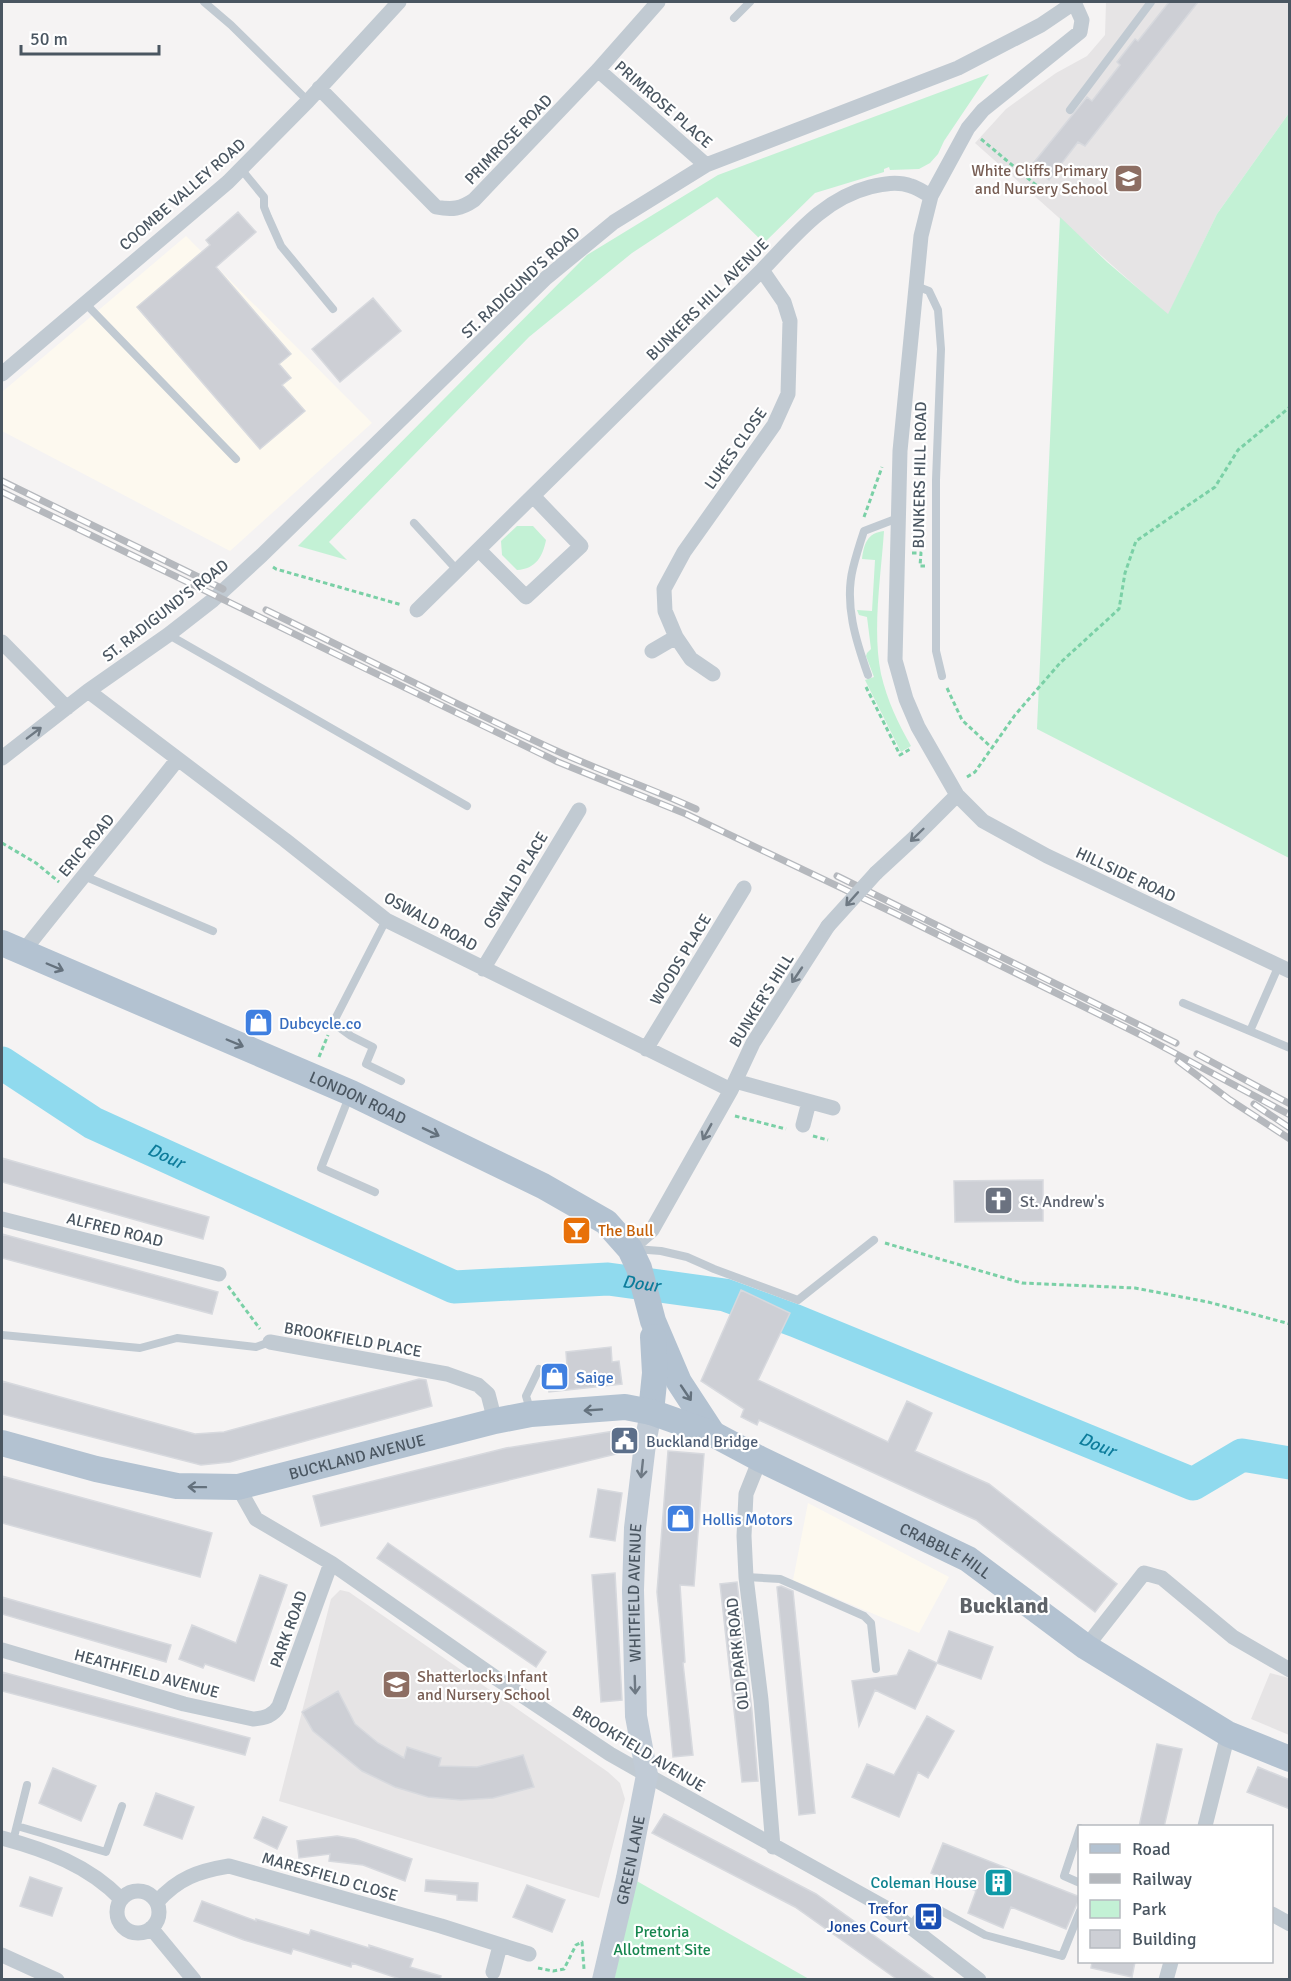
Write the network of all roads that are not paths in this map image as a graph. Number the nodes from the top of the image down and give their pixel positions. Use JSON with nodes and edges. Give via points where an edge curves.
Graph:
{"nodes":[{"id":1,"x":204,"y":2,"type":"edge"},
{"id":2,"x":399,"y":2,"type":"edge"},
{"id":3,"x":658,"y":2,"type":"edge"},
{"id":4,"x":750,"y":2,"type":"edge"},
{"id":5,"x":1074,"y":2,"type":"edge"},
{"id":6,"x":1151,"y":2,"type":"edge"},
{"id":7,"x":734,"y":18,"type":"dead end"},
{"id":8,"x":598,"y":70,"type":"junction"},
{"id":9,"x":319,"y":88,"type":"junction"},
{"id":10,"x":308,"y":101,"type":"junction"},
{"id":11,"x":1070,"y":110,"type":"dead end"},
{"id":12,"x":706,"y":165,"type":"junction"},
{"id":13,"x":241,"y":169,"type":"junction"},
{"id":14,"x":931,"y":196,"type":"junction"},
{"id":15,"x":762,"y":270,"type":"junction"},
{"id":16,"x":915,"y":286,"type":"junction"},
{"id":17,"x":84,"y":303,"type":"junction"},
{"id":18,"x":333,"y":309,"type":"dead end"},
{"id":19,"x":2,"y":374,"type":"edge"},
{"id":20,"x":236,"y":459,"type":"dead end"},
{"id":21,"x":533,"y":496,"type":"junction"},
{"id":22,"x":898,"y":518,"type":"junction"},
{"id":23,"x":414,"y":523,"type":"dead end"},
{"id":24,"x":478,"y":550,"type":"junction"},
{"id":25,"x":457,"y":570,"type":"junction"},
{"id":26,"x":417,"y":610,"type":"road end"},
{"id":27,"x":168,"y":635,"type":"junction"},
{"id":28,"x":676,"y":637,"type":"junction"},
{"id":29,"x":2,"y":642,"type":"edge"},
{"id":30,"x":652,"y":651,"type":"dead end"},
{"id":31,"x":713,"y":674,"type":"dead end"},
{"id":32,"x":868,"y":675,"type":"road end"},
{"id":33,"x":942,"y":676,"type":"road end"},
{"id":34,"x":88,"y":691,"type":"junction"},
{"id":35,"x":67,"y":708,"type":"junction"},
{"id":36,"x":2,"y":758,"type":"edge"},
{"id":37,"x":177,"y":760,"type":"junction"},
{"id":38,"x":955,"y":791,"type":"junction"},
{"id":39,"x":467,"y":806,"type":"dead end"},
{"id":40,"x":579,"y":810,"type":"dead end"},
{"id":41,"x":84,"y":876,"type":"junction"},
{"id":42,"x":744,"y":888,"type":"dead end"},
{"id":43,"x":386,"y":920,"type":"junction"},
{"id":44,"x":213,"y":931,"type":"dead end"},
{"id":45,"x":12,"y":948,"type":"edge"},
{"id":46,"x":1284,"y":968,"type":"edge"},
{"id":47,"x":483,"y":969,"type":"junction"},
{"id":48,"x":1183,"y":1003,"type":"dead end"},
{"id":49,"x":1250,"y":1031,"type":"junction"},
{"id":50,"x":1290,"y":1048,"type":"edge"},
{"id":51,"x":646,"y":1049,"type":"junction"},
{"id":52,"x":401,"y":1081,"type":"dead end"},
{"id":53,"x":733,"y":1086,"type":"junction"},
{"id":54,"x":351,"y":1093,"type":"junction"},
{"id":55,"x":809,"y":1102,"type":"junction"},
{"id":56,"x":833,"y":1108,"type":"dead end"},
{"id":57,"x":801,"y":1130,"type":"road end"},
{"id":58,"x":375,"y":1192,"type":"dead end"},
{"id":59,"x":2,"y":1219,"type":"edge"},
{"id":60,"x":874,"y":1240,"type":"road end"},
{"id":61,"x":635,"y":1259,"type":"junction"},
{"id":62,"x":219,"y":1274,"type":"road end"},
{"id":63,"x":653,"y":1321,"type":"junction"},
{"id":64,"x":2,"y":1335,"type":"edge"},
{"id":65,"x":270,"y":1342,"type":"joint"},
{"id":66,"x":539,"y":1369,"type":"dead end"},
{"id":67,"x":651,"y":1412,"type":"junction"},
{"id":68,"x":531,"y":1414,"type":"junction"},
{"id":69,"x":495,"y":1421,"type":"junction"},
{"id":70,"x":713,"y":1434,"type":"junction"},
{"id":71,"x":2,"y":1443,"type":"edge"},
{"id":72,"x":760,"y":1459,"type":"junction"},
{"id":73,"x":238,"y":1487,"type":"junction"},
{"id":74,"x":331,"y":1563,"type":"junction"},
{"id":75,"x":746,"y":1577,"type":"junction"},
{"id":76,"x":1086,"y":1647,"type":"junction"},
{"id":77,"x":2,"y":1650,"type":"edge"},
{"id":78,"x":876,"y":1668,"type":"dead end"},
{"id":79,"x":1290,"y":1670,"type":"edge"},
{"id":80,"x":279,"y":1706,"type":"joint"},
{"id":81,"x":1228,"y":1734,"type":"junction"},
{"id":82,"x":1290,"y":1759,"type":"edge"},
{"id":83,"x":647,"y":1775,"type":"junction"},
{"id":84,"x":27,"y":1785,"type":"dead end"},
{"id":85,"x":122,"y":1806,"type":"dead end"},
{"id":86,"x":1205,"y":1825,"type":"edge"},
{"id":87,"x":17,"y":1826,"type":"junction"},
{"id":88,"x":1078,"y":1831,"type":"edge"},
{"id":89,"x":7,"y":1840,"type":"edge"},
{"id":90,"x":773,"y":1847,"type":"junction"},
{"id":91,"x":1078,"y":1882,"type":"edge"},
{"id":92,"x":121,"y":1899,"type":"junction"},
{"id":93,"x":157,"y":1902,"type":"junction"},
{"id":94,"x":1273,"y":1915,"type":"edge"},
{"id":95,"x":1078,"y":1916,"type":"edge"},
{"id":96,"x":1290,"y":1924,"type":"edge"},
{"id":97,"x":910,"y":1927,"type":"junction"},
{"id":98,"x":151,"y":1928,"type":"junction"},
{"id":99,"x":500,"y":1946,"type":"junction"},
{"id":100,"x":529,"y":1954,"type":"road end"},
{"id":101,"x":2,"y":1955,"type":"edge"},
{"id":102,"x":1171,"y":1963,"type":"edge"},
{"id":103,"x":493,"y":1972,"type":"dead end"},
{"id":104,"x":595,"y":1978,"type":"edge"},
{"id":105,"x":57,"y":1980,"type":"edge"},
{"id":106,"x":194,"y":1980,"type":"edge"},
{"id":107,"x":979,"y":1980,"type":"edge"},
{"id":108,"x":1166,"y":1980,"type":"edge"}],
"edges":[{"from":1,"to":10,"type":"lane"},
{"from":2,"to":9,"type":"street","name":"COOMBE VALLEY ROAD"},
{"from":3,"to":8,"type":"street","name":"PRIMROSE ROAD"},
{"from":4,"to":7,"type":"lane"},
{"from":5,"to":12,"type":"street","name":"ST. RADIGUND'S ROAD","via":[[1041,25],[958,68]]},
{"from":5,"to":14,"type":"street","name":"BUNKERS HILL ROAD","via":[[1082,20],[1080,32],[982,110]]},
{"from":6,"to":11,"type":"lane"},
{"from":8,"to":9,"type":"street","name":"PRIMROSE ROAD","via":[[474,200],[449,210],[436,207]]},
{"from":8,"to":12,"type":"street","name":"PRIMROSE PLACE"},
{"from":9,"to":10,"type":"street","name":"COOMBE VALLEY ROAD"},
{"from":10,"to":13,"type":"street","name":"COOMBE VALLEY ROAD"},
{"from":12,"to":27,"type":"street","name":"ST. RADIGUND'S ROAD","via":[[614,222],[546,278],[262,555]]},
{"from":13,"to":17,"type":"street","name":"COOMBE VALLEY ROAD"},
{"from":13,"to":18,"type":"lane","via":[[264,197],[264,207],[280,246]]},
{"from":14,"to":15,"type":"street","name":"BUNKERS HILL AVENUE","via":[[910,185],[886,183],[861,190],[836,201],[813,218]]},
{"from":14,"to":16,"type":"street","name":"BUNKERS HILL ROAD"},
{"from":15,"to":21,"type":"street","name":"BUNKERS HILL AVENUE"},
{"from":15,"to":28,"type":"street","name":"LUKES CLOSE","via":[[784,302],[790,321],[788,394],[774,425],[684,552],[664,589],[665,611]]},
{"from":16,"to":22,"type":"street","name":"BUNKERS HILL ROAD"},
{"from":16,"to":33,"type":"lane","name":"BUNKERS HILL ROAD","via":[[929,291],[938,310],[936,651]]},
{"from":17,"to":19,"type":"street","name":"COOMBE VALLEY ROAD"},
{"from":17,"to":20,"type":"lane"},
{"from":21,"to":24,"type":"street","name":"BUNKERS HILL AVENUE"},
{"from":21,"to":24,"type":"street","via":[[581,546],[526,597]]},
{"from":22,"to":32,"type":"lane","name":"BUNKERS HILL ROAD","via":[[864,531],[852,570],[851,616]]},
{"from":22,"to":38,"type":"street","name":"BUNKERS HILL ROAD","via":[[895,660],[918,727]]},
{"from":23,"to":25,"type":"lane"},
{"from":24,"to":25,"type":"street","name":"BUNKERS HILL AVENUE"},
{"from":25,"to":26,"type":"street","name":"BUNKERS HILL AVENUE"},
{"from":27,"to":34,"type":"street","name":"ST. RADIGUND'S ROAD"},
{"from":27,"to":39,"type":"lane"},
{"from":28,"to":30,"type":"street"},
{"from":28,"to":31,"type":"street","name":"LUKES CLOSE","via":[[692,658]]},
{"from":29,"to":35,"type":"street"},
{"from":34,"to":35,"type":"street","name":"ST. RADIGUND'S ROAD"},
{"from":34,"to":37,"type":"street","name":"OSWALD ROAD"},
{"from":36,"to":35,"type":"street","name":"ST. RADIGUND'S ROAD","one_way":true},
{"from":37,"to":41,"type":"street","name":"ERIC ROAD"},
{"from":37,"to":43,"type":"street","name":"OSWALD ROAD"},
{"from":38,"to":46,"type":"street","name":"HILLSIDE ROAD","via":[[984,821],[1047,856]]},
{"from":38,"to":53,"type":"street","name":"BUNKER'S HILL","one_way":true,"bridge":true,"via":[[828,926],[753,1043]]},
{"from":40,"to":47,"type":"street","name":"OSWALD PLACE"},
{"from":41,"to":44,"type":"lane"},
{"from":41,"to":45,"type":"street","name":"ERIC ROAD"},
{"from":42,"to":51,"type":"street","name":"WOODS PLACE"},
{"from":43,"to":47,"type":"street","name":"OSWALD ROAD"},
{"from":43,"to":52,"type":"lane","via":[[333,1023],[374,1047],[366,1064]]},
{"from":45,"to":54,"type":"main road","name":"LONDON ROAD","one_way":true},
{"from":46,"to":49,"type":"lane"},
{"from":47,"to":51,"type":"street","name":"OSWALD ROAD"},
{"from":48,"to":49,"type":"lane"},
{"from":49,"to":50,"type":"lane"},
{"from":51,"to":53,"type":"street","name":"OSWALD ROAD"},
{"from":53,"to":55,"type":"street","name":"OSWALD ROAD"},
{"from":53,"to":61,"type":"street","name":"BUNKER'S HILL","one_way":true},
{"from":54,"to":58,"type":"lane","via":[[321,1168]]},
{"from":54,"to":61,"type":"main road","name":"LONDON ROAD","one_way":true,"via":[[543,1186],[606,1222]]},
{"from":55,"to":56,"type":"street","name":"OSWALD ROAD"},
{"from":55,"to":57,"type":"street"},
{"from":59,"to":62,"type":"street","name":"ALFRED ROAD"},
{"from":60,"to":61,"type":"lane","via":[[798,1300],[687,1257],[661,1251]]},
{"from":61,"to":63,"type":"main road","name":"LONDON ROAD"},
{"from":63,"to":67,"type":"main road","name":"LONDON ROAD","via":[[655,1373]]},
{"from":63,"to":70,"type":"main road","name":"LONDON ROAD","one_way":true,"via":[[679,1382]]},
{"from":64,"to":65,"type":"lane","name":"BROOKFIELD PLACE","via":[[140,1348],[177,1338],[256,1347]]},
{"from":65,"to":69,"type":"street","name":"BROOKFIELD PLACE","via":[[447,1374],[478,1384],[488,1394]]},
{"from":66,"to":68,"type":"lane","via":[[526,1396]]},
{"from":67,"to":68,"type":"main road","name":"BUCKLAND AVENUE","one_way":true,"via":[[625,1407]]},
{"from":67,"to":70,"type":"main road","name":"BUCKLAND AVENUE"},
{"from":67,"to":83,"type":"street","name":"WHITFIELD AVENUE","one_way":true,"via":[[635,1528],[633,1590],[636,1716]]},
{"from":68,"to":69,"type":"main road","name":"BUCKLAND AVENUE"},
{"from":69,"to":73,"type":"main road","name":"BUCKLAND AVENUE"},
{"from":70,"to":72,"type":"main road","name":"CRABBLE HILL"},
{"from":73,"to":71,"type":"main road","name":"BUCKLAND AVENUE","one_way":true,"via":[[177,1486]]},
{"from":72,"to":75,"type":"street","name":"OLD PARK ROAD","via":[[746,1494]]},
{"from":72,"to":76,"type":"main road","name":"CRABBLE HILL","via":[[968,1559]]},
{"from":73,"to":74,"type":"street","name":"BROOKFIELD AVENUE","via":[[256,1519]]},
{"from":74,"to":80,"type":"street","name":"PARK ROAD"},
{"from":74,"to":83,"type":"street","name":"BROOKFIELD AVENUE","via":[[496,1678]]},
{"from":75,"to":78,"type":"lane","via":[[780,1580],[864,1616],[871,1623]]},
{"from":75,"to":90,"type":"street","name":"OLD PARK ROAD"},
{"from":76,"to":79,"type":"street","via":[[1144,1573],[1161,1578],[1233,1637]]},
{"from":76,"to":81,"type":"main road","name":"CRABBLE HILL"},
{"from":77,"to":80,"type":"street","name":"HEATHFIELD AVENUE","via":[[184,1704],[254,1719],[275,1713]]},
{"from":81,"to":82,"type":"main road","name":"CRABBLE HILL"},
{"from":81,"to":86,"type":"street"},
{"from":83,"to":90,"type":"street","name":"BROOKFIELD AVENUE"},
{"from":83,"to":104,"type":"street","name":"GREEN LANE","via":[[627,1878]]},
{"from":84,"to":87,"type":"lane"},
{"from":85,"to":87,"type":"lane","via":[[106,1852]]},
{"from":87,"to":89,"type":"lane"},
{"from":88,"to":91,"type":"lane","via":[[1064,1876]]},
{"from":89,"to":92,"type":"street","via":[[42,1849],[80,1867],[108,1885]]},
{"from":90,"to":97,"type":"street","name":"BROOKFIELD AVENUE","via":[[886,1908]]},
{"from":92,"to":93,"type":"street","via":[[141,1891]]},
{"from":92,"to":98,"type":"street","via":[[117,1915],[125,1928],[137,1932]]},
{"from":93,"to":98,"type":"street","via":[[158,1916]]},
{"from":93,"to":99,"type":"street","name":"MARESFIELD CLOSE","via":[[178,1882],[203,1870],[229,1866]]},
{"from":94,"to":96,"type":"street"},
{"from":95,"to":97,"type":"lane","via":[[1062,1956],[985,1935],[936,1908],[925,1907]]},
{"from":97,"to":107,"type":"street","name":"BROOKFIELD AVENUE"},
{"from":98,"to":106,"type":"street"},
{"from":99,"to":100,"type":"street","name":"MARESFIELD CLOSE"},
{"from":99,"to":103,"type":"street"},
{"from":101,"to":105,"type":"street"},
{"from":102,"to":108,"type":"street"}]}
